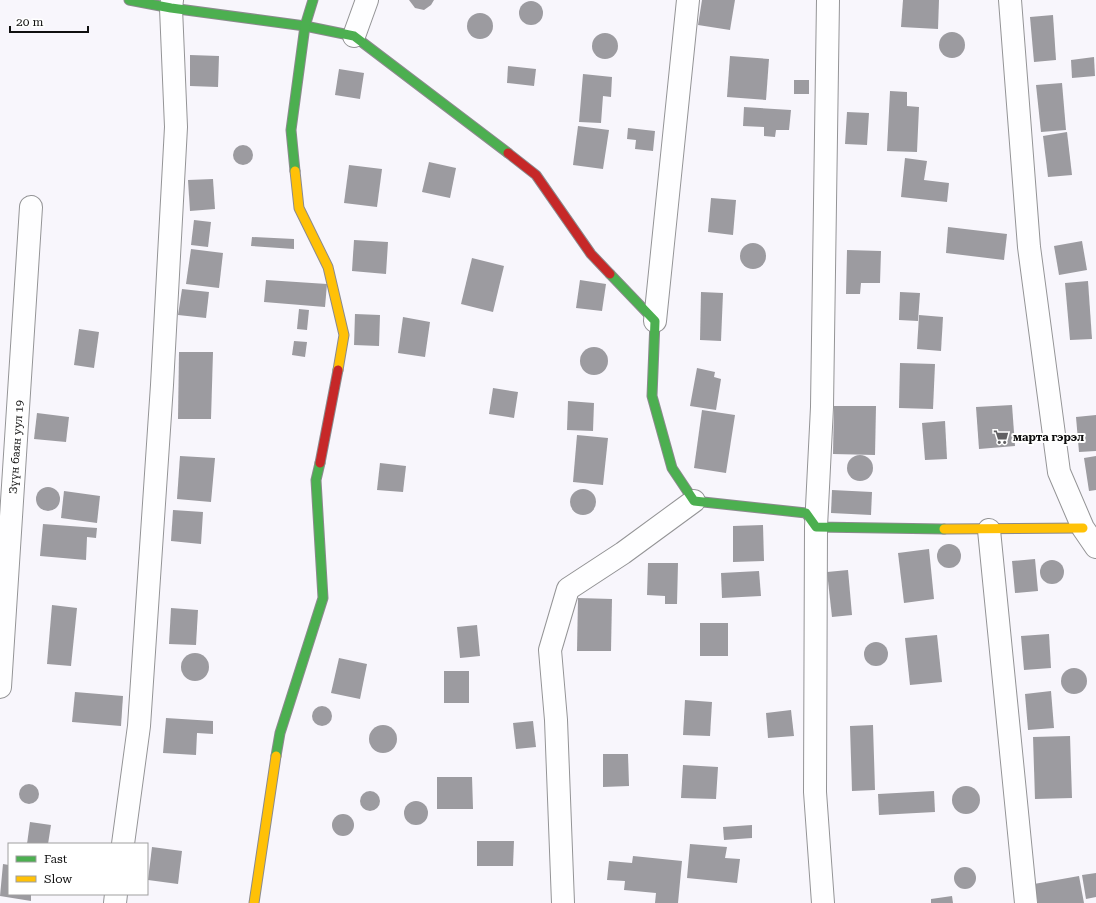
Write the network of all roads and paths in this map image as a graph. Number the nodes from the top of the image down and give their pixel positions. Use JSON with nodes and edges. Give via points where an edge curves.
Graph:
{"nodes":[{"id":1,"x":129,"y":0,"type":"edge"},
{"id":2,"x":313,"y":0,"type":"edge"},
{"id":3,"x":367,"y":0,"type":"edge"},
{"id":4,"x":688,"y":0,"type":"edge"},
{"id":5,"x":828,"y":0,"type":"edge"},
{"id":6,"x":1010,"y":0,"type":"edge"},
{"id":7,"x":172,"y":4,"type":"edge"},
{"id":8,"x":305,"y":26,"type":"junction"},
{"id":9,"x":354,"y":36,"type":"junction"},
{"id":10,"x":31,"y":207,"type":"dead end"},
{"id":11,"x":655,"y":321,"type":"junction"},
{"id":12,"x":694,"y":501,"type":"junction"},
{"id":13,"x":816,"y":527,"type":"junction"},
{"id":14,"x":1083,"y":528,"type":"junction"},
{"id":15,"x":989,"y":530,"type":"junction"},
{"id":16,"x":1096,"y":547,"type":"edge"},
{"id":17,"x":0,"y":687,"type":"edge"},
{"id":18,"x":123,"y":843,"type":"edge"},
{"id":19,"x":254,"y":903,"type":"edge"},
{"id":20,"x":563,"y":903,"type":"edge"},
{"id":21,"x":823,"y":903,"type":"edge"},
{"id":22,"x":1026,"y":903,"type":"edge"}],
"edges":[{"from":1,"to":7,"type":"street"},
{"from":2,"to":8,"type":"street"},
{"from":3,"to":9,"type":"street"},
{"from":4,"to":11,"type":"street"},
{"from":5,"to":13,"type":"street","via":[[823,399]]},
{"from":6,"to":14,"type":"street","via":[[1029,247],[1059,472]]},
{"from":7,"to":8,"type":"street"},
{"from":7,"to":18,"type":"street","via":[[176,127],[163,377],[139,726]]},
{"from":8,"to":9,"type":"street"},
{"from":8,"to":19,"type":"street","via":[[291,130],[299,208],[328,266],[344,335],[333,403],[316,480],[323,598],[280,733]]},
{"from":9,"to":11,"type":"street","via":[[536,175],[590,254]]},
{"from":10,"to":17,"type":"street","name":"Зүүн баян уул 19"},
{"from":11,"to":12,"type":"street","via":[[652,396],[672,468]]},
{"from":12,"to":13,"type":"street","via":[[806,513]]},
{"from":12,"to":20,"type":"street","via":[[568,589],[550,650],[556,720]]},
{"from":13,"to":15,"type":"street"},
{"from":13,"to":21,"type":"street","via":[[815,792]]},
{"from":14,"to":15,"type":"street"},
{"from":14,"to":16,"type":"street"},
{"from":15,"to":22,"type":"street"}]}
